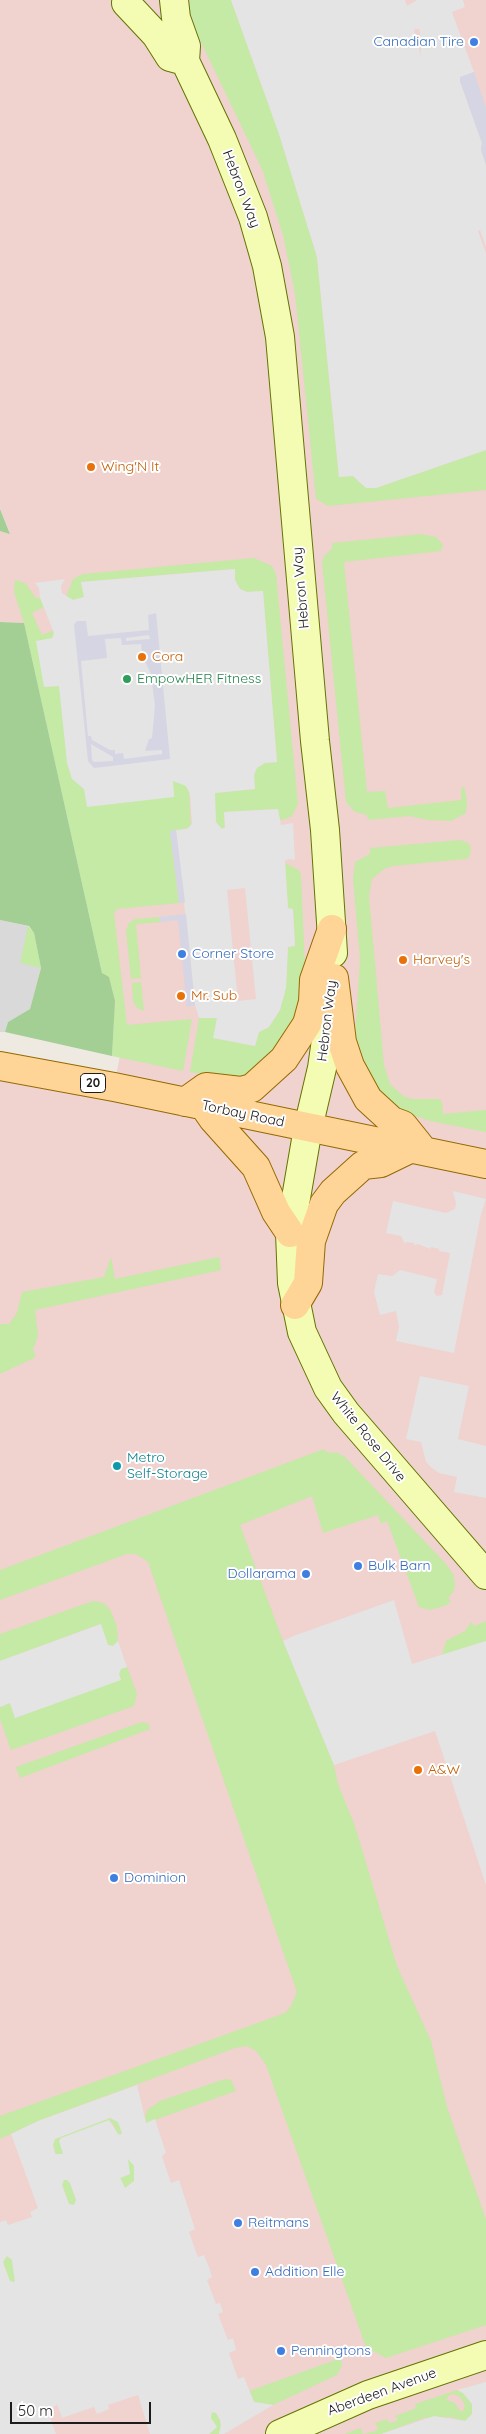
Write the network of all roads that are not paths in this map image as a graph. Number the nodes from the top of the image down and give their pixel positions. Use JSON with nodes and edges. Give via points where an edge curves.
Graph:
{"nodes":[{"id":1,"x":174,"y":0,"type":"edge"},
{"id":2,"x":123,"y":1,"type":"edge"},
{"id":3,"x":185,"y":61,"type":"junction"},
{"id":4,"x":332,"y":929,"type":"junction"},
{"id":5,"x":334,"y":978,"type":"junction"},
{"id":6,"x":0,"y":1066,"type":"edge"},
{"id":7,"x":195,"y":1104,"type":"junction"},
{"id":8,"x":308,"y":1128,"type":"junction"},
{"id":9,"x":418,"y":1149,"type":"junction"},
{"id":10,"x":486,"y":1164,"type":"edge"},
{"id":11,"x":290,"y":1233,"type":"junction"},
{"id":12,"x":295,"y":1305,"type":"junction"},
{"id":13,"x":486,"y":1575,"type":"edge"},
{"id":14,"x":486,"y":2355,"type":"edge"},
{"id":15,"x":280,"y":2434,"type":"edge"}],
"edges":[{"from":1,"to":3,"type":"street","name":"Hebron Way","via":[[176,18],[186,46]]},
{"from":2,"to":3,"type":"street","via":[[156,35],[170,57]]},
{"from":3,"to":4,"type":"street","name":"Hebron Way","via":[[222,139],[253,217],[273,295],[280,337]]},
{"from":4,"to":5,"type":"street","name":"Hebron Way"},
{"from":4,"to":7,"type":"main road","via":[[314,980],[307,1024],[284,1059],[252,1088],[241,1091],[206,1087]]},
{"from":5,"to":8,"type":"street","name":"Hebron Way","via":[[328,1031]]},
{"from":5,"to":9,"type":"main road","via":[[342,1042],[350,1066],[368,1099],[392,1121],[403,1125]]},
{"from":6,"to":7,"type":"main road","name":"Torbay Road","number":"20"},
{"from":7,"to":8,"type":"main road","name":"Torbay Road","number":"20"},
{"from":7,"to":11,"type":"main road","via":[[256,1166],[276,1212]]},
{"from":8,"to":9,"type":"main road","name":"Torbay Road","number":"20"},
{"from":8,"to":11,"type":"street","name":"White Rose Drive"},
{"from":9,"to":10,"type":"main road","name":"Torbay Road","number":"20"},
{"from":9,"to":12,"type":"main road","via":[[381,1163],[363,1165],[333,1192],[324,1204],[311,1241],[308,1283]]},
{"from":11,"to":12,"type":"street","name":"White Rose Drive"},
{"from":12,"to":13,"type":"street","name":"White Rose Drive","via":[[314,1361],[346,1414]]},
{"from":14,"to":15,"type":"street","name":"Aberdeen Avenue","via":[[368,2396]]}]}
